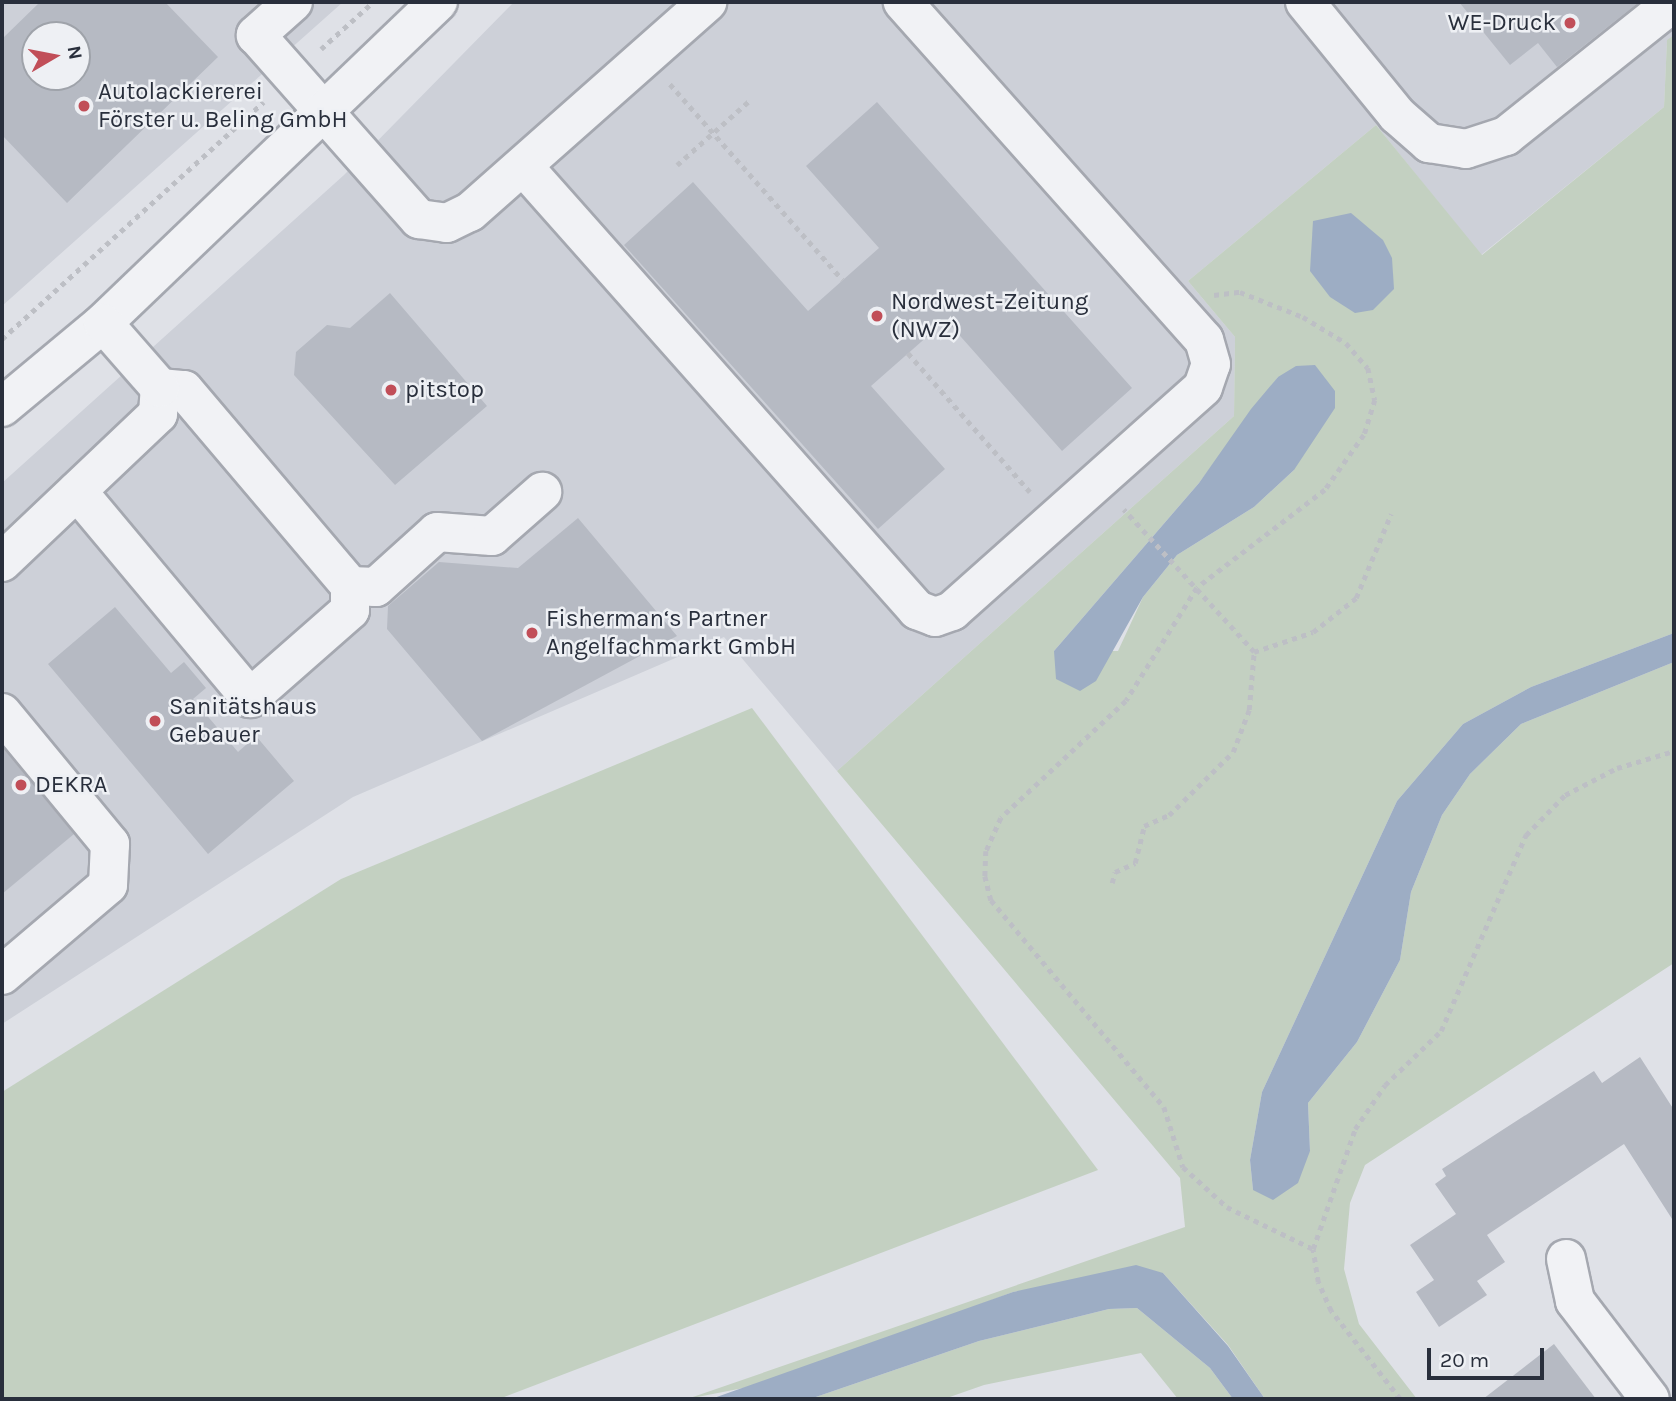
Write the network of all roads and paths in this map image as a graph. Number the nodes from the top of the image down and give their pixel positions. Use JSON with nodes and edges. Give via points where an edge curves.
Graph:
{"nodes":[{"id":1,"x":293,"y":2,"type":"edge"},
{"id":2,"x":373,"y":2,"type":"edge"},
{"id":3,"x":438,"y":2,"type":"edge"},
{"id":4,"x":707,"y":2,"type":"edge"},
{"id":5,"x":903,"y":2,"type":"edge"},
{"id":6,"x":1305,"y":2,"type":"edge"},
{"id":7,"x":1674,"y":2,"type":"edge"},
{"id":8,"x":645,"y":57,"type":"junction"},
{"id":9,"x":291,"y":76,"type":"junction"},
{"id":10,"x":749,"y":101,"type":"dead end"},
{"id":11,"x":322,"y":112,"type":"junction"},
{"id":12,"x":713,"y":133,"type":"junction"},
{"id":13,"x":677,"y":165,"type":"dead end"},
{"id":14,"x":523,"y":166,"type":"junction"},
{"id":15,"x":844,"y":280,"type":"dead end"},
{"id":16,"x":1181,"y":314,"type":"junction"},
{"id":17,"x":103,"y":323,"type":"junction"},
{"id":18,"x":2,"y":339,"type":"edge"},
{"id":19,"x":908,"y":353,"type":"dead end"},
{"id":20,"x":160,"y":388,"type":"junction"},
{"id":21,"x":2,"y":407,"type":"edge"},
{"id":22,"x":77,"y":491,"type":"junction"},
{"id":23,"x":542,"y":492,"type":"dead end"},
{"id":24,"x":1391,"y":514,"type":"dead end"},
{"id":25,"x":1054,"y":519,"type":"junction"},
{"id":26,"x":1139,"y":526,"type":"dead end"},
{"id":27,"x":2,"y":562,"type":"edge"},
{"id":28,"x":350,"y":586,"type":"junction"},
{"id":29,"x":1196,"y":588,"type":"junction"},
{"id":30,"x":1255,"y":652,"type":"junction"},
{"id":31,"x":2,"y":713,"type":"edge"},
{"id":32,"x":1674,"y":751,"type":"edge"},
{"id":33,"x":1112,"y":883,"type":"dead end"},
{"id":34,"x":2,"y":975,"type":"edge"},
{"id":35,"x":1312,"y":1249,"type":"junction"},
{"id":36,"x":1566,"y":1259,"type":"dead end"},
{"id":37,"x":1400,"y":1399,"type":"edge"},
{"id":38,"x":1650,"y":1399,"type":"edge"}],
"edges":[{"from":1,"to":9,"type":"street","via":[[256,36]]},
{"from":2,"to":9,"type":"path"},
{"from":3,"to":11,"type":"street"},
{"from":4,"to":8,"type":"street"},
{"from":5,"to":16,"type":"street"},
{"from":6,"to":7,"type":"street","via":[[1397,115],[1429,143],[1466,149],[1506,136]]},
{"from":8,"to":12,"type":"path"},
{"from":8,"to":14,"type":"street"},
{"from":9,"to":11,"type":"street"},
{"from":9,"to":18,"type":"path"},
{"from":10,"to":12,"type":"path"},
{"from":11,"to":14,"type":"street","via":[[419,219],[447,223],[470,212]]},
{"from":11,"to":17,"type":"street"},
{"from":12,"to":13,"type":"path"},
{"from":12,"to":15,"type":"path"},
{"from":14,"to":25,"type":"street","via":[[918,610],[934,617],[952,611]]},
{"from":16,"to":25,"type":"street","via":[[1204,340],[1211,364],[1203,387]]},
{"from":16,"to":29,"type":"path","via":[[1213,295],[1240,292],[1303,317],[1346,343],[1368,368],[1375,400],[1364,435],[1332,483]]},
{"from":17,"to":20,"type":"street"},
{"from":17,"to":21,"type":"street"},
{"from":19,"to":25,"type":"path"},
{"from":20,"to":22,"type":"street","via":[[158,414]]},
{"from":20,"to":28,"type":"street","via":[[184,390]]},
{"from":22,"to":27,"type":"street"},
{"from":22,"to":28,"type":"street","via":[[250,698],[350,610]]},
{"from":23,"to":28,"type":"street","via":[[492,536],[437,532],[376,587]]},
{"from":24,"to":30,"type":"path","via":[[1356,598],[1313,632]]},
{"from":26,"to":29,"type":"path"},
{"from":29,"to":30,"type":"path"},
{"from":29,"to":35,"type":"path","via":[[1126,701],[1002,817],[986,851],[985,876],[991,900],[1164,1107],[1184,1167],[1227,1207]]},
{"from":30,"to":33,"type":"path","via":[[1249,710],[1233,752],[1169,815],[1144,826],[1135,863],[1115,872]]},
{"from":31,"to":34,"type":"street","via":[[110,844],[108,885]]},
{"from":32,"to":35,"type":"path","via":[[1616,768],[1565,795],[1526,835],[1441,1031],[1385,1086],[1354,1129]]},
{"from":35,"to":37,"type":"path","via":[[1331,1311]]},
{"from":36,"to":38,"type":"street","via":[[1575,1301]]}]}
